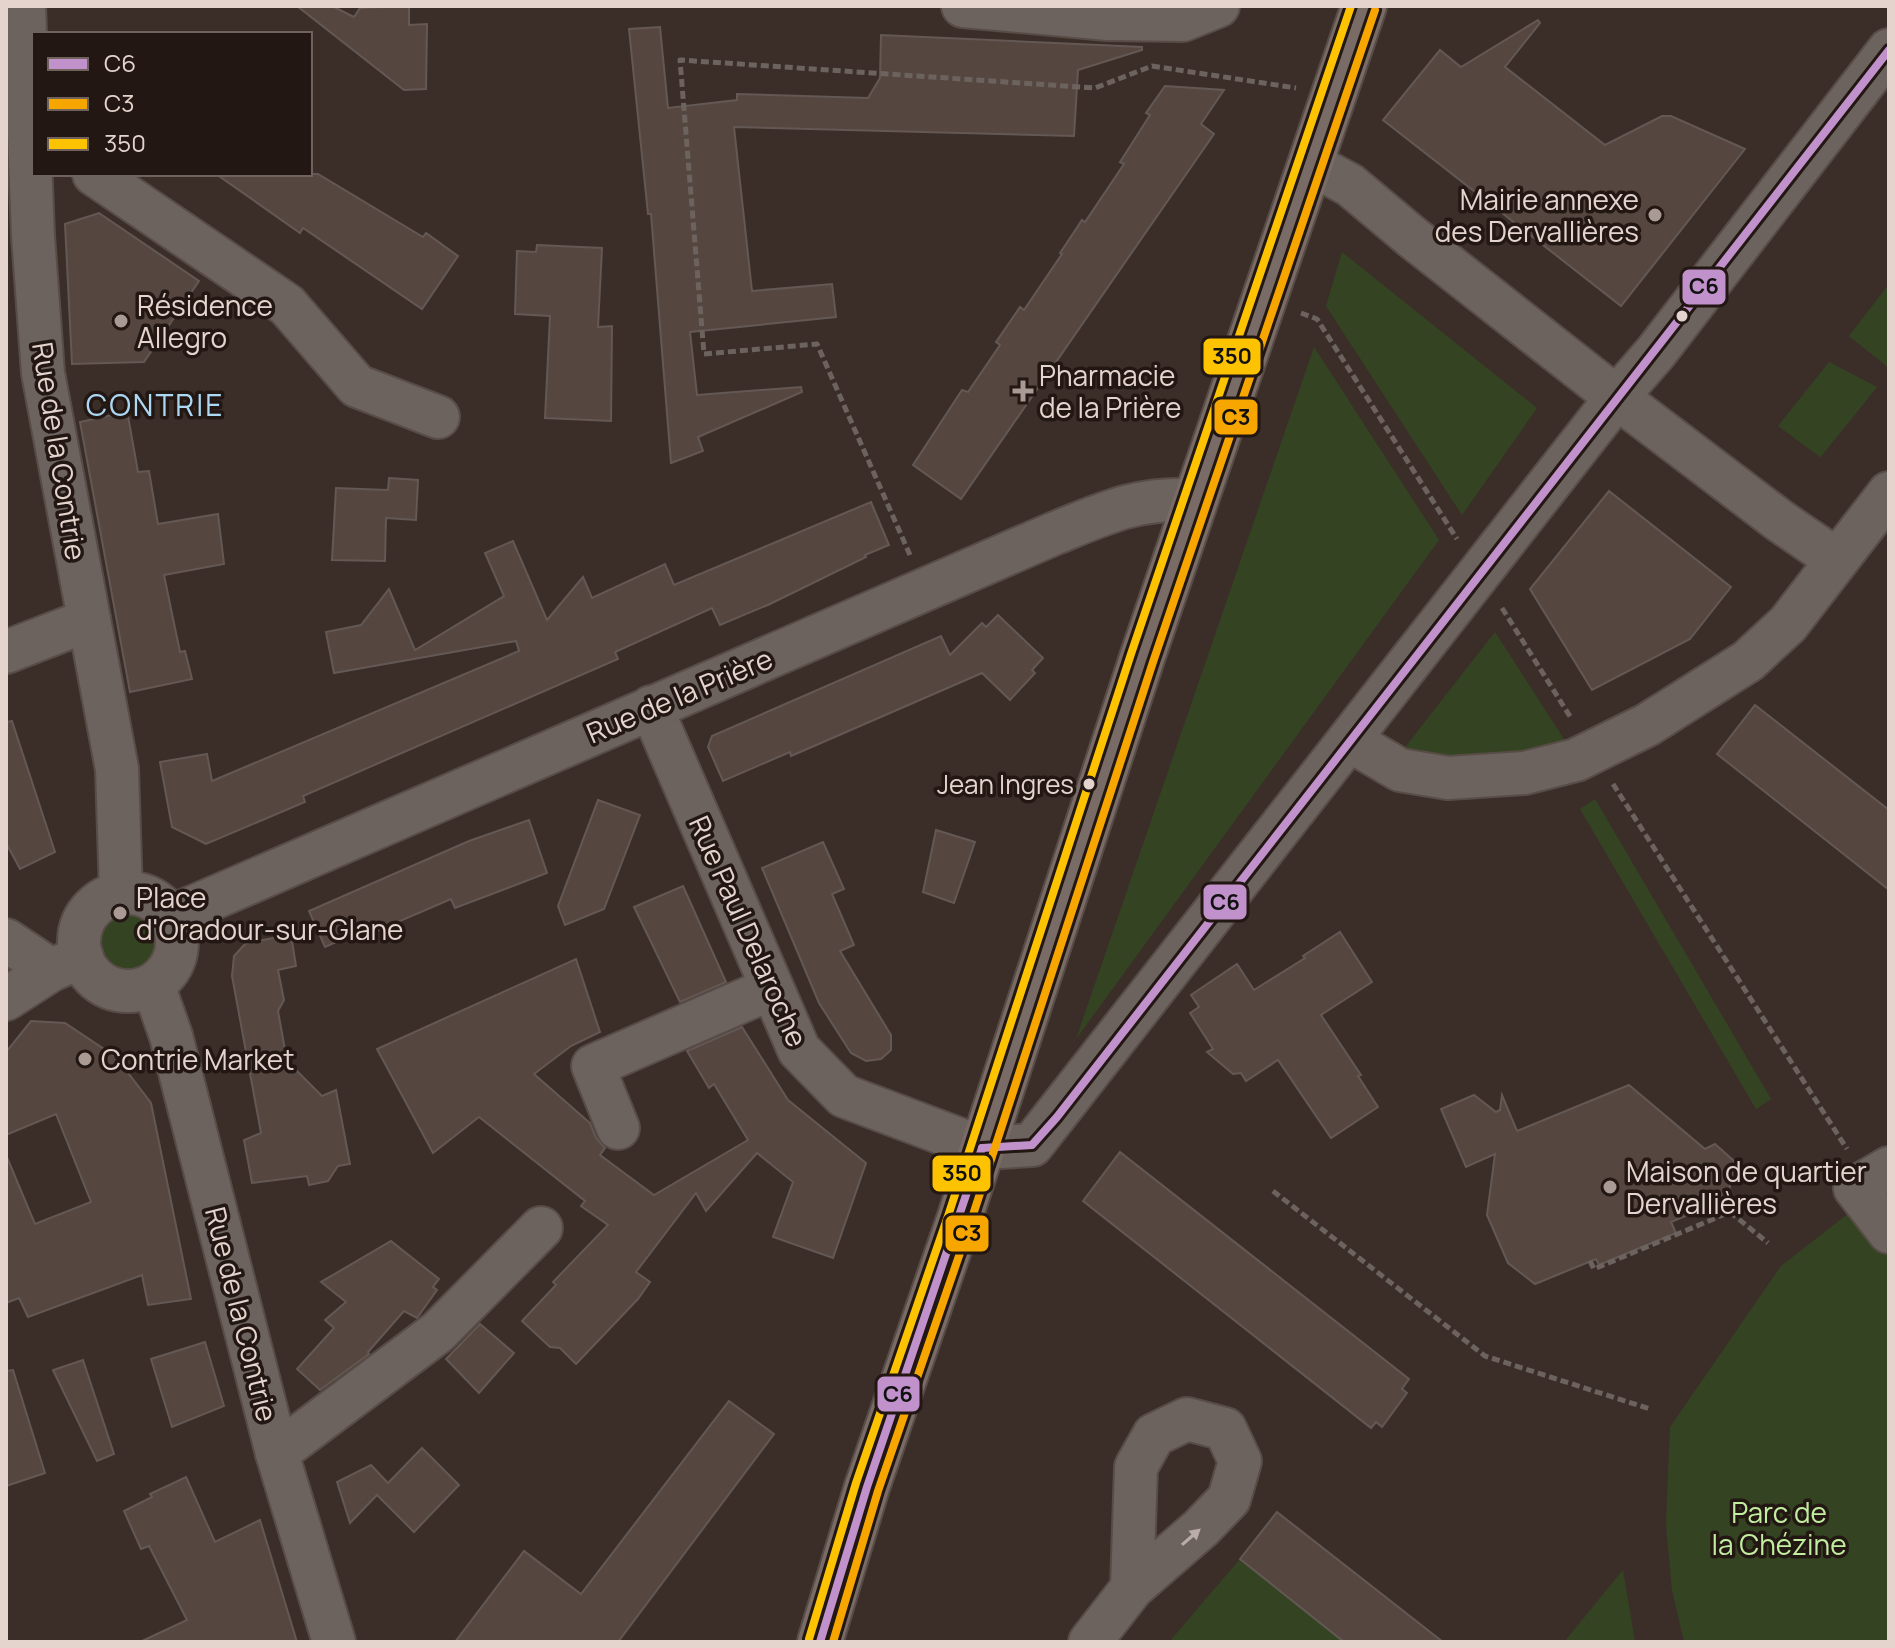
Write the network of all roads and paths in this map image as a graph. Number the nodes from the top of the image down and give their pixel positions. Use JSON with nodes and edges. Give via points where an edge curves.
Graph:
{"nodes":[{"id":1,"x":24,"y":6,"type":"edge"},
{"id":2,"x":963,"y":6,"type":"edge"},
{"id":3,"x":1218,"y":6,"type":"edge"},
{"id":4,"x":1364,"y":6,"type":"edge"},
{"id":5,"x":1884,"y":57,"type":"edge"},
{"id":6,"x":1334,"y":94,"type":"junction"},
{"id":7,"x":32,"y":132,"type":"edge"},
{"id":8,"x":1311,"y":164,"type":"junction"},
{"id":9,"x":97,"y":176,"type":"edge"},
{"id":10,"x":20,"y":237,"type":"edge"},
{"id":11,"x":1262,"y":300,"type":"junction"},
{"id":12,"x":1617,"y":397,"type":"junction"},
{"id":13,"x":438,"y":417,"type":"dead end"},
{"id":14,"x":1889,"y":493,"type":"edge"},
{"id":15,"x":1196,"y":500,"type":"junction"},
{"id":16,"x":1837,"y":560,"type":"junction"},
{"id":17,"x":1479,"y":573,"type":"junction"},
{"id":18,"x":925,"y":589,"type":"junction"},
{"id":19,"x":89,"y":620,"type":"junction"},
{"id":20,"x":6,"y":652,"type":"edge"},
{"id":21,"x":651,"y":707,"type":"junction"},
{"id":22,"x":1349,"y":740,"type":"junction"},
{"id":23,"x":1592,"y":751,"type":"junction"},
{"id":24,"x":121,"y":894,"type":"junction"},
{"id":25,"x":170,"y":917,"type":"junction"},
{"id":26,"x":6,"y":940,"type":"edge"},
{"id":27,"x":66,"y":964,"type":"junction"},
{"id":28,"x":153,"y":985,"type":"junction"},
{"id":29,"x":772,"y":988,"type":"junction"},
{"id":30,"x":6,"y":999,"type":"edge"},
{"id":31,"x":618,"y":1128,"type":"dead end"},
{"id":32,"x":982,"y":1148,"type":"junction"},
{"id":33,"x":1878,"y":1174,"type":"edge"},
{"id":34,"x":1273,"y":1191,"type":"dead end"},
{"id":35,"x":541,"y":1228,"type":"dead end"},
{"id":36,"x":1889,"y":1232,"type":"edge"},
{"id":37,"x":1768,"y":1243,"type":"dead end"},
{"id":38,"x":1590,"y":1261,"type":"dead end"},
{"id":39,"x":1650,"y":1409,"type":"dead end"},
{"id":40,"x":277,"y":1453,"type":"junction"},
{"id":41,"x":1132,"y":1588,"type":"dead end"},
{"id":42,"x":334,"y":1642,"type":"edge"},
{"id":43,"x":820,"y":1642,"type":"edge"},
{"id":44,"x":1090,"y":1642,"type":"edge"}],
"edges":[{"from":1,"to":7,"type":"street","name":"Rue de la Contrie"},
{"from":2,"to":3,"type":"street","via":[[1183,20]]},
{"from":4,"to":6,"type":"main road"},
{"from":5,"to":12,"type":"street"},
{"from":6,"to":8,"type":"main road"},
{"from":6,"to":18,"type":"path","via":[[1152,66],[1095,88],[680,60],[704,354],[817,344]]},
{"from":7,"to":10,"type":"street","name":"Rue de la Contrie"},
{"from":8,"to":11,"type":"main road"},
{"from":8,"to":12,"type":"street","via":[[1350,185]]},
{"from":9,"to":13,"type":"street","via":[[287,305],[357,386]]},
{"from":10,"to":19,"type":"street","name":"Rue de la Contrie"},
{"from":11,"to":15,"type":"main road"},
{"from":11,"to":17,"type":"path","via":[[1317,319]]},
{"from":12,"to":16,"type":"street"},
{"from":12,"to":17,"type":"street"},
{"from":14,"to":16,"type":"street"},
{"from":15,"to":18,"type":"street","name":"Rue de la Prière","via":[[1144,501],[1110,511]]},
{"from":15,"to":32,"type":"main road"},
{"from":16,"to":23,"type":"street","via":[[1788,624],[1748,661],[1647,725]]},
{"from":17,"to":22,"type":"street"},
{"from":17,"to":23,"type":"path"},
{"from":18,"to":21,"type":"street","name":"Rue de la Prière"},
{"from":19,"to":20,"type":"street"},
{"from":19,"to":24,"type":"street","name":"Rue de la Contrie","via":[[117,769]]},
{"from":21,"to":25,"type":"street","name":"Rue de la Prière"},
{"from":21,"to":29,"type":"street","name":"Rue Paul Delaroche"},
{"from":22,"to":23,"type":"street","via":[[1400,770],[1448,778],[1525,773]]},
{"from":22,"to":32,"type":"street","via":[[1032,1145]]},
{"from":23,"to":33,"type":"path"},
{"from":24,"to":25,"type":"street","via":[[147,897]]},
{"from":24,"to":27,"type":"street","via":[[87,916]]},
{"from":25,"to":28,"type":"street","via":[[175,956]]},
{"from":26,"to":27,"type":"street"},
{"from":27,"to":28,"type":"street","via":[[110,988],[133,991]]},
{"from":27,"to":30,"type":"street"},
{"from":28,"to":40,"type":"street","name":"Rue de la Contrie","via":[[171,1036]]},
{"from":29,"to":31,"type":"street","via":[[593,1066]]},
{"from":29,"to":32,"type":"street","name":"Rue Paul Delaroche","via":[[799,1050],[844,1096]]},
{"from":32,"to":43,"type":"main road"},
{"from":33,"to":36,"type":"street","via":[[1855,1188]]},
{"from":34,"to":39,"type":"path","via":[[1485,1356]]},
{"from":35,"to":40,"type":"street","via":[[438,1332]]},
{"from":37,"to":38,"type":"path","via":[[1730,1212],[1594,1269]]},
{"from":40,"to":42,"type":"street","name":"Rue de la Contrie"},
{"from":41,"to":44,"type":"street"}]}
